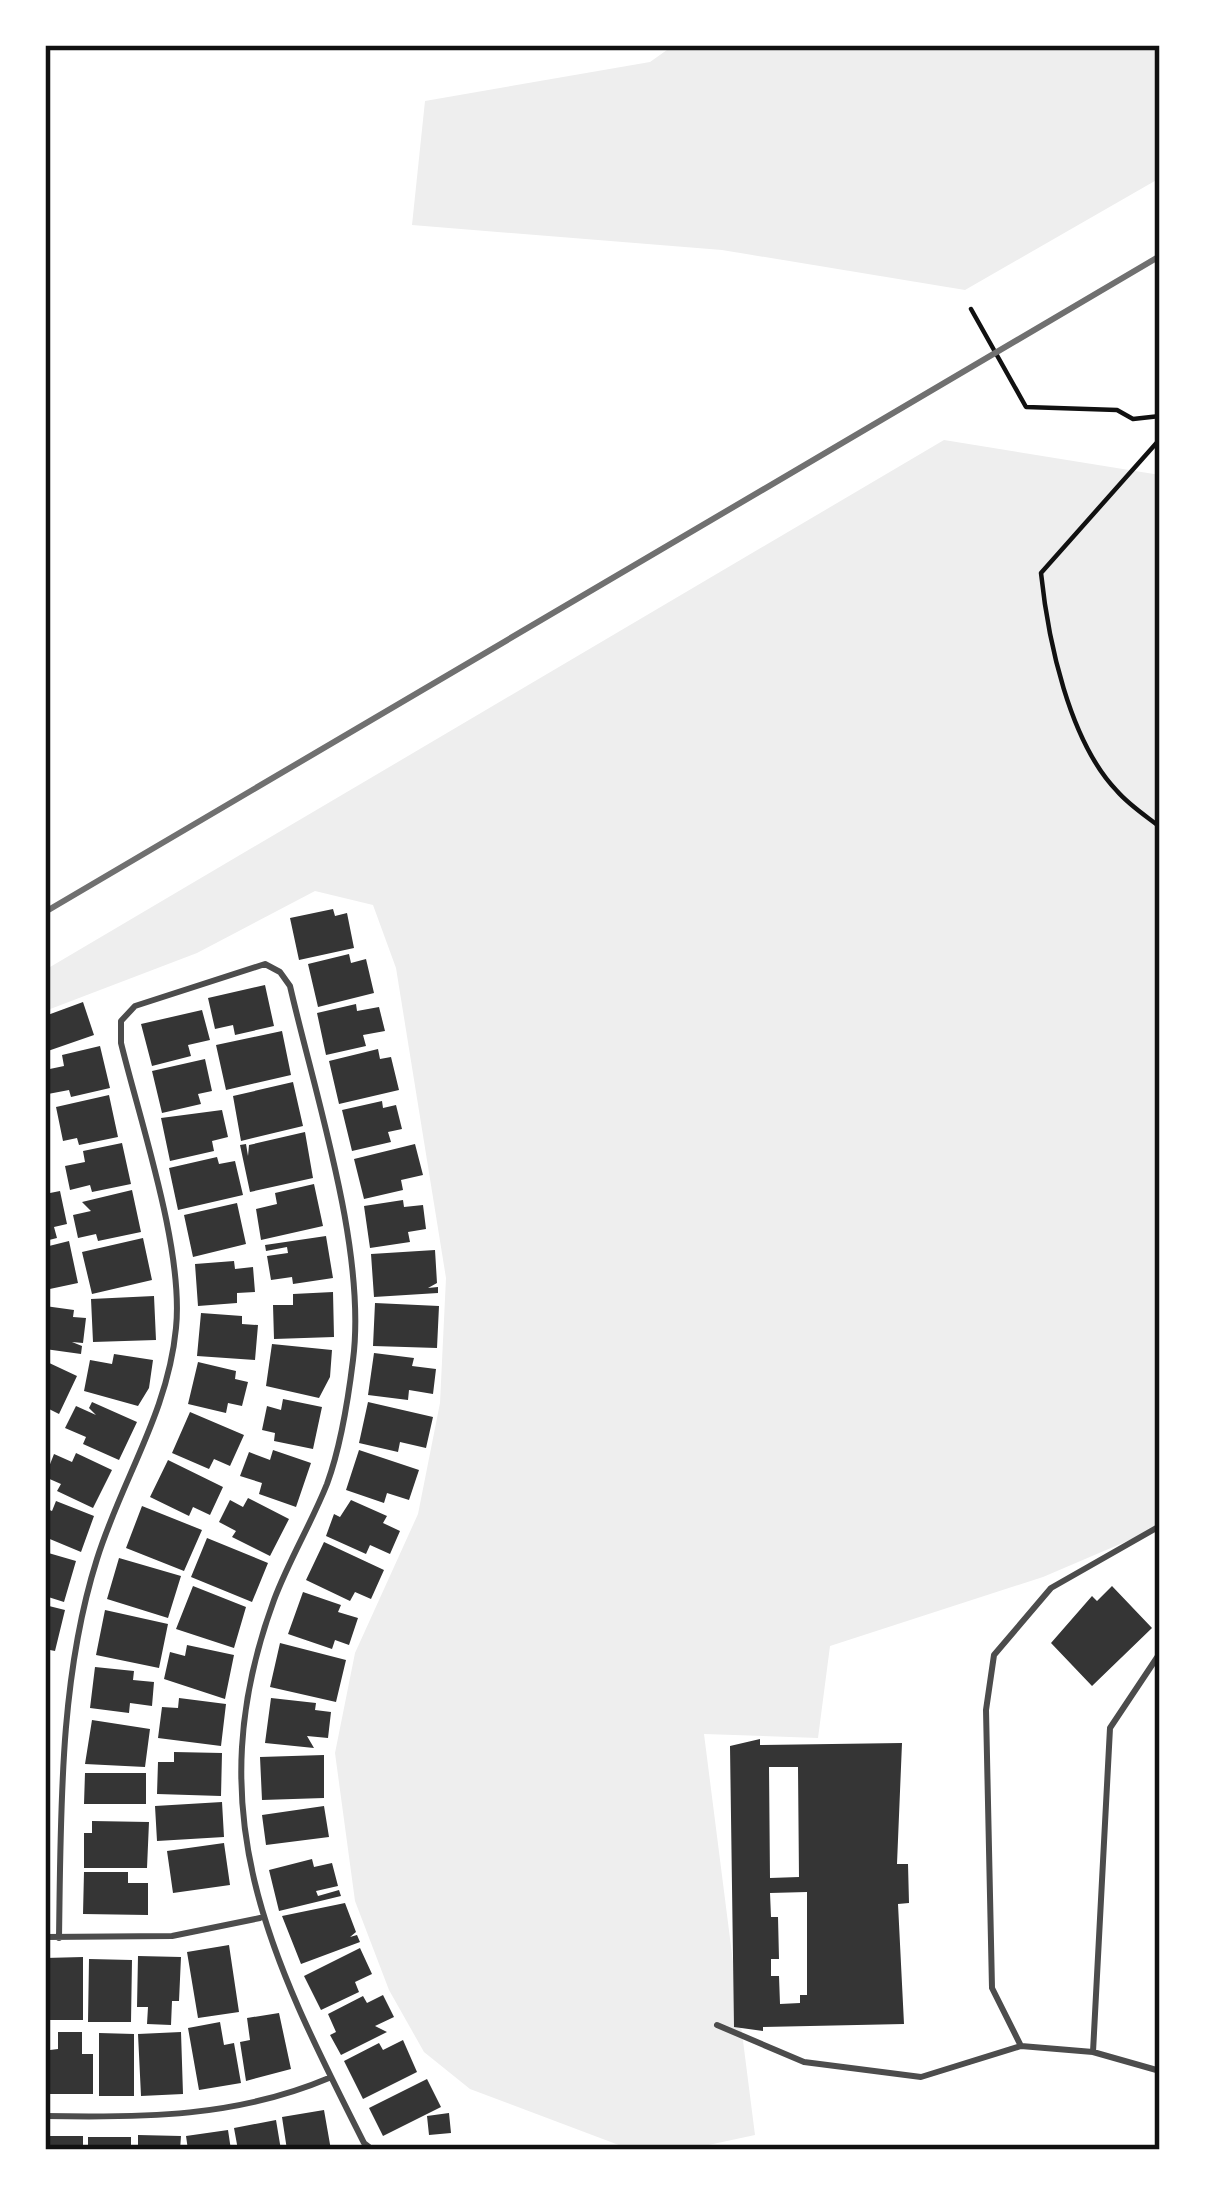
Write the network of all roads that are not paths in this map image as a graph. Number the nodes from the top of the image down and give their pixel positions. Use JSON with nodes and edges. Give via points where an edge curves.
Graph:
{"nodes":[{"id":1,"x":1160,"y":1526,"type":"edge"},
{"id":2,"x":1160,"y":1652,"type":"edge"},
{"id":3,"x":260,"y":1918,"type":"junction"},
{"id":4,"x":45,"y":1937,"type":"edge"},
{"id":5,"x":59,"y":1937,"type":"junction"},
{"id":6,"x":717,"y":2025,"type":"dead end"},
{"id":7,"x":1021,"y":2046,"type":"junction"},
{"id":8,"x":1093,"y":2052,"type":"junction"},
{"id":9,"x":1160,"y":2071,"type":"edge"},
{"id":10,"x":331,"y":2077,"type":"junction"},
{"id":11,"x":45,"y":2116,"type":"edge"},
{"id":12,"x":373,"y":2150,"type":"edge"},
{"id":13,"x":444,"y":2150,"type":"edge"},
{"id":14,"x":514,"y":2150,"type":"edge"}],
"edges":[{"from":1,"to":7,"type":"lane","via":[[1051,1588],[994,1655],[986,1710],[992,1988]]},
{"from":2,"to":8,"type":"lane","via":[[1109,1728]]},
{"from":3,"to":5,"type":"lane","via":[[172,1936]]},
{"from":3,"to":5,"type":"lane","via":[[244,1830],[242,1753],[255,1666],[274,1599],[329,1479],[354,1356],[349,1250],[290,986],[265,964],[134,1006],[121,1021],[177,1324],[165,1400],[98,1557],[84,1612],[62,1766]]},
{"from":3,"to":10,"type":"lane"},
{"from":4,"to":5,"type":"lane"},
{"from":6,"to":7,"type":"lane","via":[[805,2062],[921,2077]]},
{"from":7,"to":8,"type":"lane"},
{"from":8,"to":9,"type":"lane"},
{"from":10,"to":11,"type":"lane","via":[[280,2098],[164,2119]]},
{"from":10,"to":12,"type":"lane"},
{"from":13,"to":14,"type":"lane"}]}
